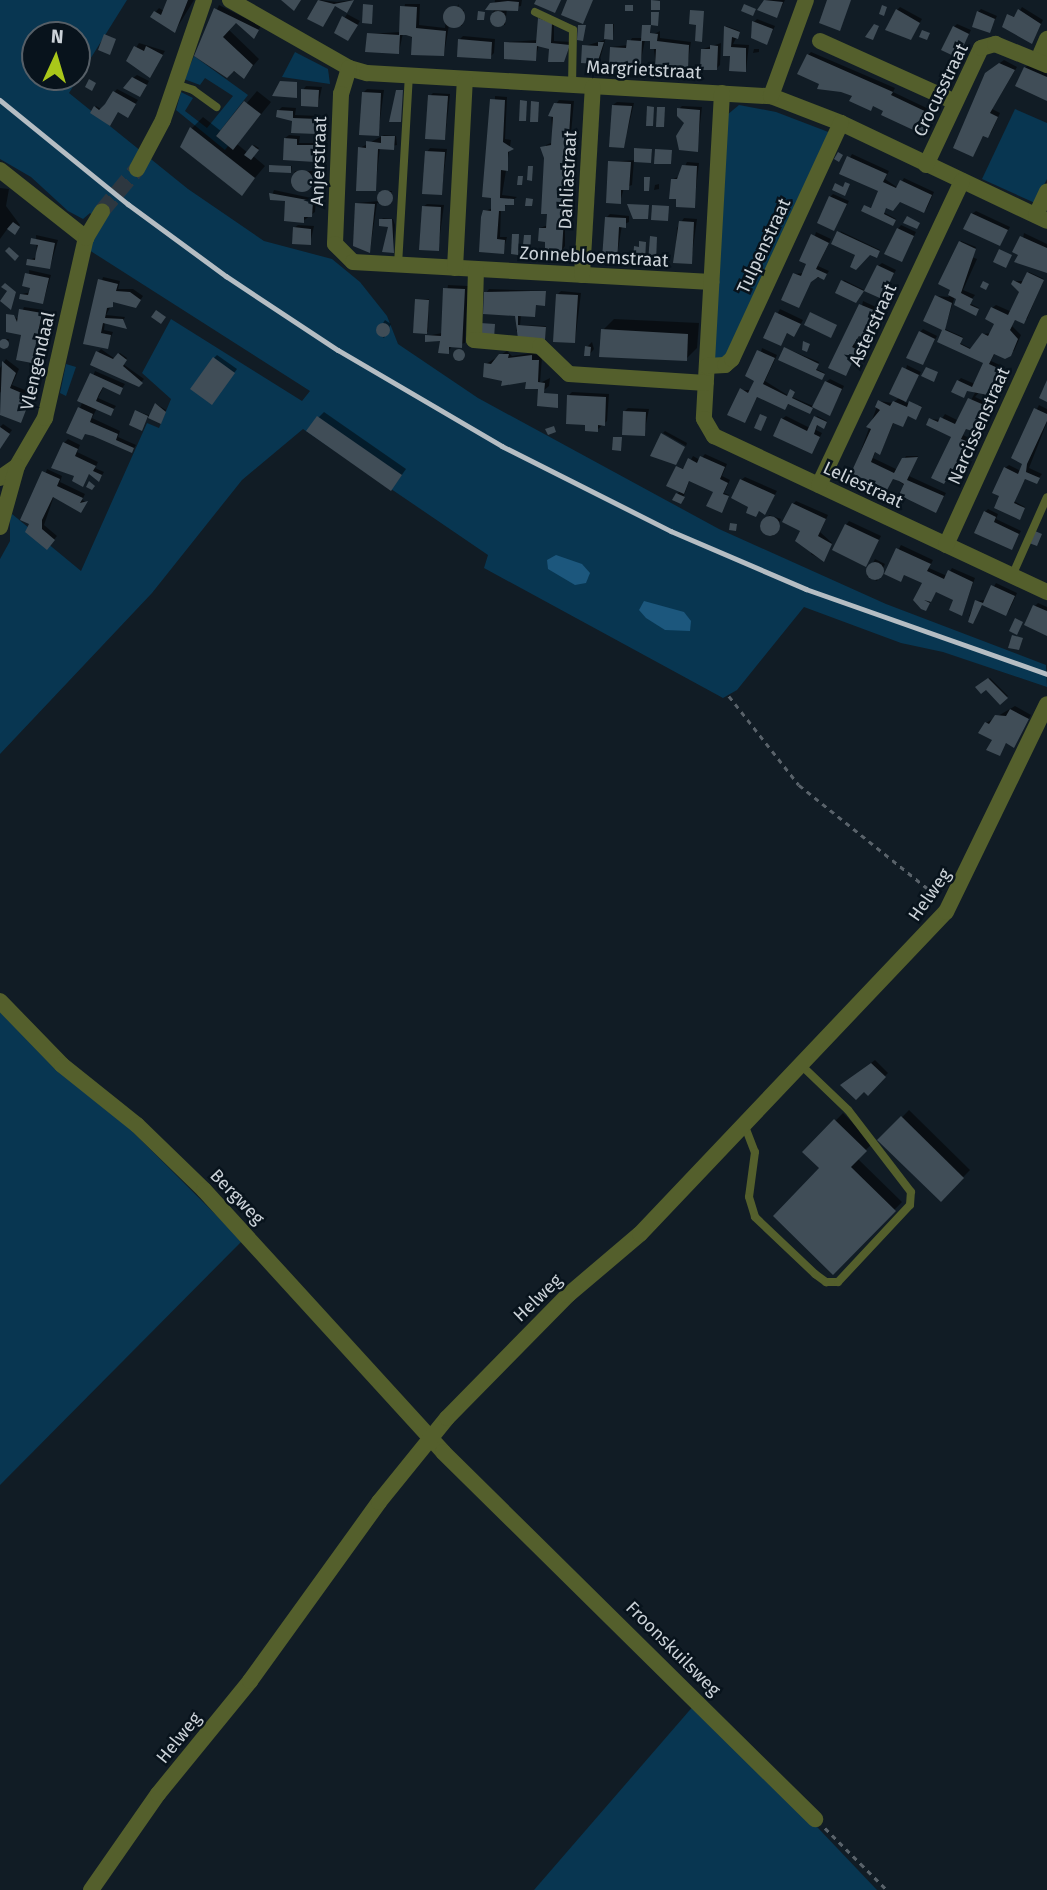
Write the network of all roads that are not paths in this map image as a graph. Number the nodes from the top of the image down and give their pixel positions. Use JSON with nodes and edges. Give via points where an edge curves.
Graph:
{"nodes":[{"id":1,"x":204,"y":0,"type":"edge"},
{"id":2,"x":230,"y":0,"type":"edge"},
{"id":3,"x":806,"y":0,"type":"edge"},
{"id":4,"x":535,"y":12,"type":"dead end"},
{"id":5,"x":1047,"y":39,"type":"edge"},
{"id":6,"x":820,"y":41,"type":"dead end"},
{"id":7,"x":1042,"y":62,"type":"edge"},
{"id":8,"x":349,"y":68,"type":"junction"},
{"id":9,"x":409,"y":75,"type":"junction"},
{"id":10,"x":465,"y":80,"type":"junction"},
{"id":11,"x":175,"y":84,"type":"junction"},
{"id":12,"x":572,"y":85,"type":"junction"},
{"id":13,"x":593,"y":87,"type":"junction"},
{"id":14,"x":722,"y":93,"type":"junction"},
{"id":15,"x":771,"y":96,"type":"junction"},
{"id":16,"x":955,"y":102,"type":"junction"},
{"id":17,"x":216,"y":107,"type":"dead end"},
{"id":18,"x":841,"y":123,"type":"junction"},
{"id":19,"x":926,"y":164,"type":"junction"},
{"id":20,"x":136,"y":169,"type":"tunnel mouth"},
{"id":21,"x":0,"y":170,"type":"edge"},
{"id":22,"x":962,"y":181,"type":"junction"},
{"id":23,"x":1047,"y":191,"type":"edge"},
{"id":24,"x":102,"y":211,"type":"tunnel mouth"},
{"id":25,"x":1042,"y":218,"type":"edge"},
{"id":26,"x":86,"y":238,"type":"junction"},
{"id":27,"x":342,"y":255,"type":"joint"},
{"id":28,"x":398,"y":265,"type":"junction"},
{"id":29,"x":455,"y":268,"type":"junction"},
{"id":30,"x":475,"y":269,"type":"junction"},
{"id":31,"x":582,"y":275,"type":"junction"},
{"id":32,"x":711,"y":282,"type":"junction"},
{"id":33,"x":1047,"y":323,"type":"edge"},
{"id":34,"x":707,"y":366,"type":"junction"},
{"id":35,"x":706,"y":383,"type":"junction"},
{"id":36,"x":17,"y":466,"type":"junction"},
{"id":37,"x":0,"y":478,"type":"edge"},
{"id":38,"x":819,"y":485,"type":"junction"},
{"id":39,"x":1047,"y":497,"type":"edge"},
{"id":40,"x":0,"y":527,"type":"edge"},
{"id":41,"x":946,"y":545,"type":"junction"},
{"id":42,"x":1012,"y":576,"type":"junction"},
{"id":43,"x":1047,"y":592,"type":"edge"},
{"id":44,"x":1047,"y":704,"type":"edge"},
{"id":45,"x":0,"y":1000,"type":"edge"},
{"id":46,"x":800,"y":1064,"type":"junction"},
{"id":47,"x":743,"y":1123,"type":"junction"},
{"id":48,"x":431,"y":1436,"type":"junction"},
{"id":49,"x":815,"y":1819,"type":"road end"},
{"id":50,"x":91,"y":1890,"type":"edge"}],
"edges":[{"from":1,"to":11,"type":"street"},
{"from":2,"to":8,"type":"street","name":"Margrietstraat"},
{"from":3,"to":15,"type":"street"},
{"from":4,"to":12,"type":"lane","via":[[573,30]]},
{"from":5,"to":7,"type":"street","name":"Crocusstraat"},
{"from":6,"to":16,"type":"street"},
{"from":7,"to":16,"type":"street","name":"Crocusstraat","via":[[986,44]]},
{"from":8,"to":9,"type":"street","name":"Margrietstraat"},
{"from":8,"to":27,"type":"street","name":"Anjerstraat","via":[[341,94],[335,244]]},
{"from":9,"to":10,"type":"street","name":"Margrietstraat"},
{"from":9,"to":28,"type":"lane"},
{"from":10,"to":12,"type":"street","name":"Margrietstraat"},
{"from":10,"to":29,"type":"street"},
{"from":11,"to":17,"type":"lane","via":[[193,90]]},
{"from":11,"to":20,"type":"street","via":[[159,130]]},
{"from":12,"to":13,"type":"street","name":"Margrietstraat"},
{"from":13,"to":14,"type":"street","name":"Margrietstraat"},
{"from":13,"to":31,"type":"street","name":"Dahliastraat"},
{"from":14,"to":15,"type":"street","name":"Margrietstraat"},
{"from":14,"to":32,"type":"street","name":"Tulpenstraat"},
{"from":15,"to":18,"type":"street","name":"Margrietstraat"},
{"from":16,"to":19,"type":"street","name":"Crocusstraat"},
{"from":18,"to":19,"type":"street","name":"Margrietstraat"},
{"from":18,"to":34,"type":"street","name":"Tulpenstraat","via":[[733,359]]},
{"from":19,"to":22,"type":"street","name":"Margrietstraat"},
{"from":21,"to":26,"type":"street"},
{"from":22,"to":25,"type":"street","name":"Margrietstraat"},
{"from":22,"to":38,"type":"street","name":"Asterstraat"},
{"from":23,"to":25,"type":"street"},
{"from":24,"to":26,"type":"street","name":"Vlengendaal"},
{"from":26,"to":36,"type":"street","name":"Vlengendaal","via":[[45,418]]},
{"from":27,"to":28,"type":"street","name":"Zonnebloemstraat","via":[[353,262]]},
{"from":28,"to":29,"type":"street","name":"Zonnebloemstraat"},
{"from":29,"to":30,"type":"street","name":"Zonnebloemstraat"},
{"from":30,"to":31,"type":"street","name":"Zonnebloemstraat"},
{"from":30,"to":35,"type":"street","via":[[474,340],[540,346],[569,374]]},
{"from":31,"to":32,"type":"street","name":"Zonnebloemstraat"},
{"from":32,"to":34,"type":"street","name":"Tulpenstraat"},
{"from":33,"to":41,"type":"street","name":"Narcissenstraat"},
{"from":34,"to":35,"type":"street","name":"Tulpenstraat"},
{"from":35,"to":38,"type":"street","name":"Leliestraat","via":[[704,419],[714,436]]},
{"from":36,"to":37,"type":"street","name":"Vlengendaal"},
{"from":36,"to":40,"type":"street"},
{"from":38,"to":41,"type":"street","name":"Leliestraat"},
{"from":39,"to":42,"type":"lane"},
{"from":41,"to":42,"type":"street","name":"Leliestraat"},
{"from":42,"to":43,"type":"street","name":"Leliestraat"},
{"from":44,"to":46,"type":"street","name":"Helweg","via":[[950,906]]},
{"from":45,"to":48,"type":"street","name":"Bergweg","via":[[62,1065],[204,1189]]},
{"from":46,"to":47,"type":"street","name":"Helweg"},
{"from":46,"to":47,"type":"lane","via":[[848,1111],[911,1192],[910,1206],[838,1282],[826,1282],[815,1274],[755,1217],[749,1197],[754,1146]]},
{"from":47,"to":48,"type":"street","name":"Helweg","via":[[640,1234],[536,1326]]},
{"from":48,"to":49,"type":"street","name":"Froonskuilsweg"},
{"from":48,"to":50,"type":"street","name":"Helweg","via":[[250,1681],[158,1794]]}]}
